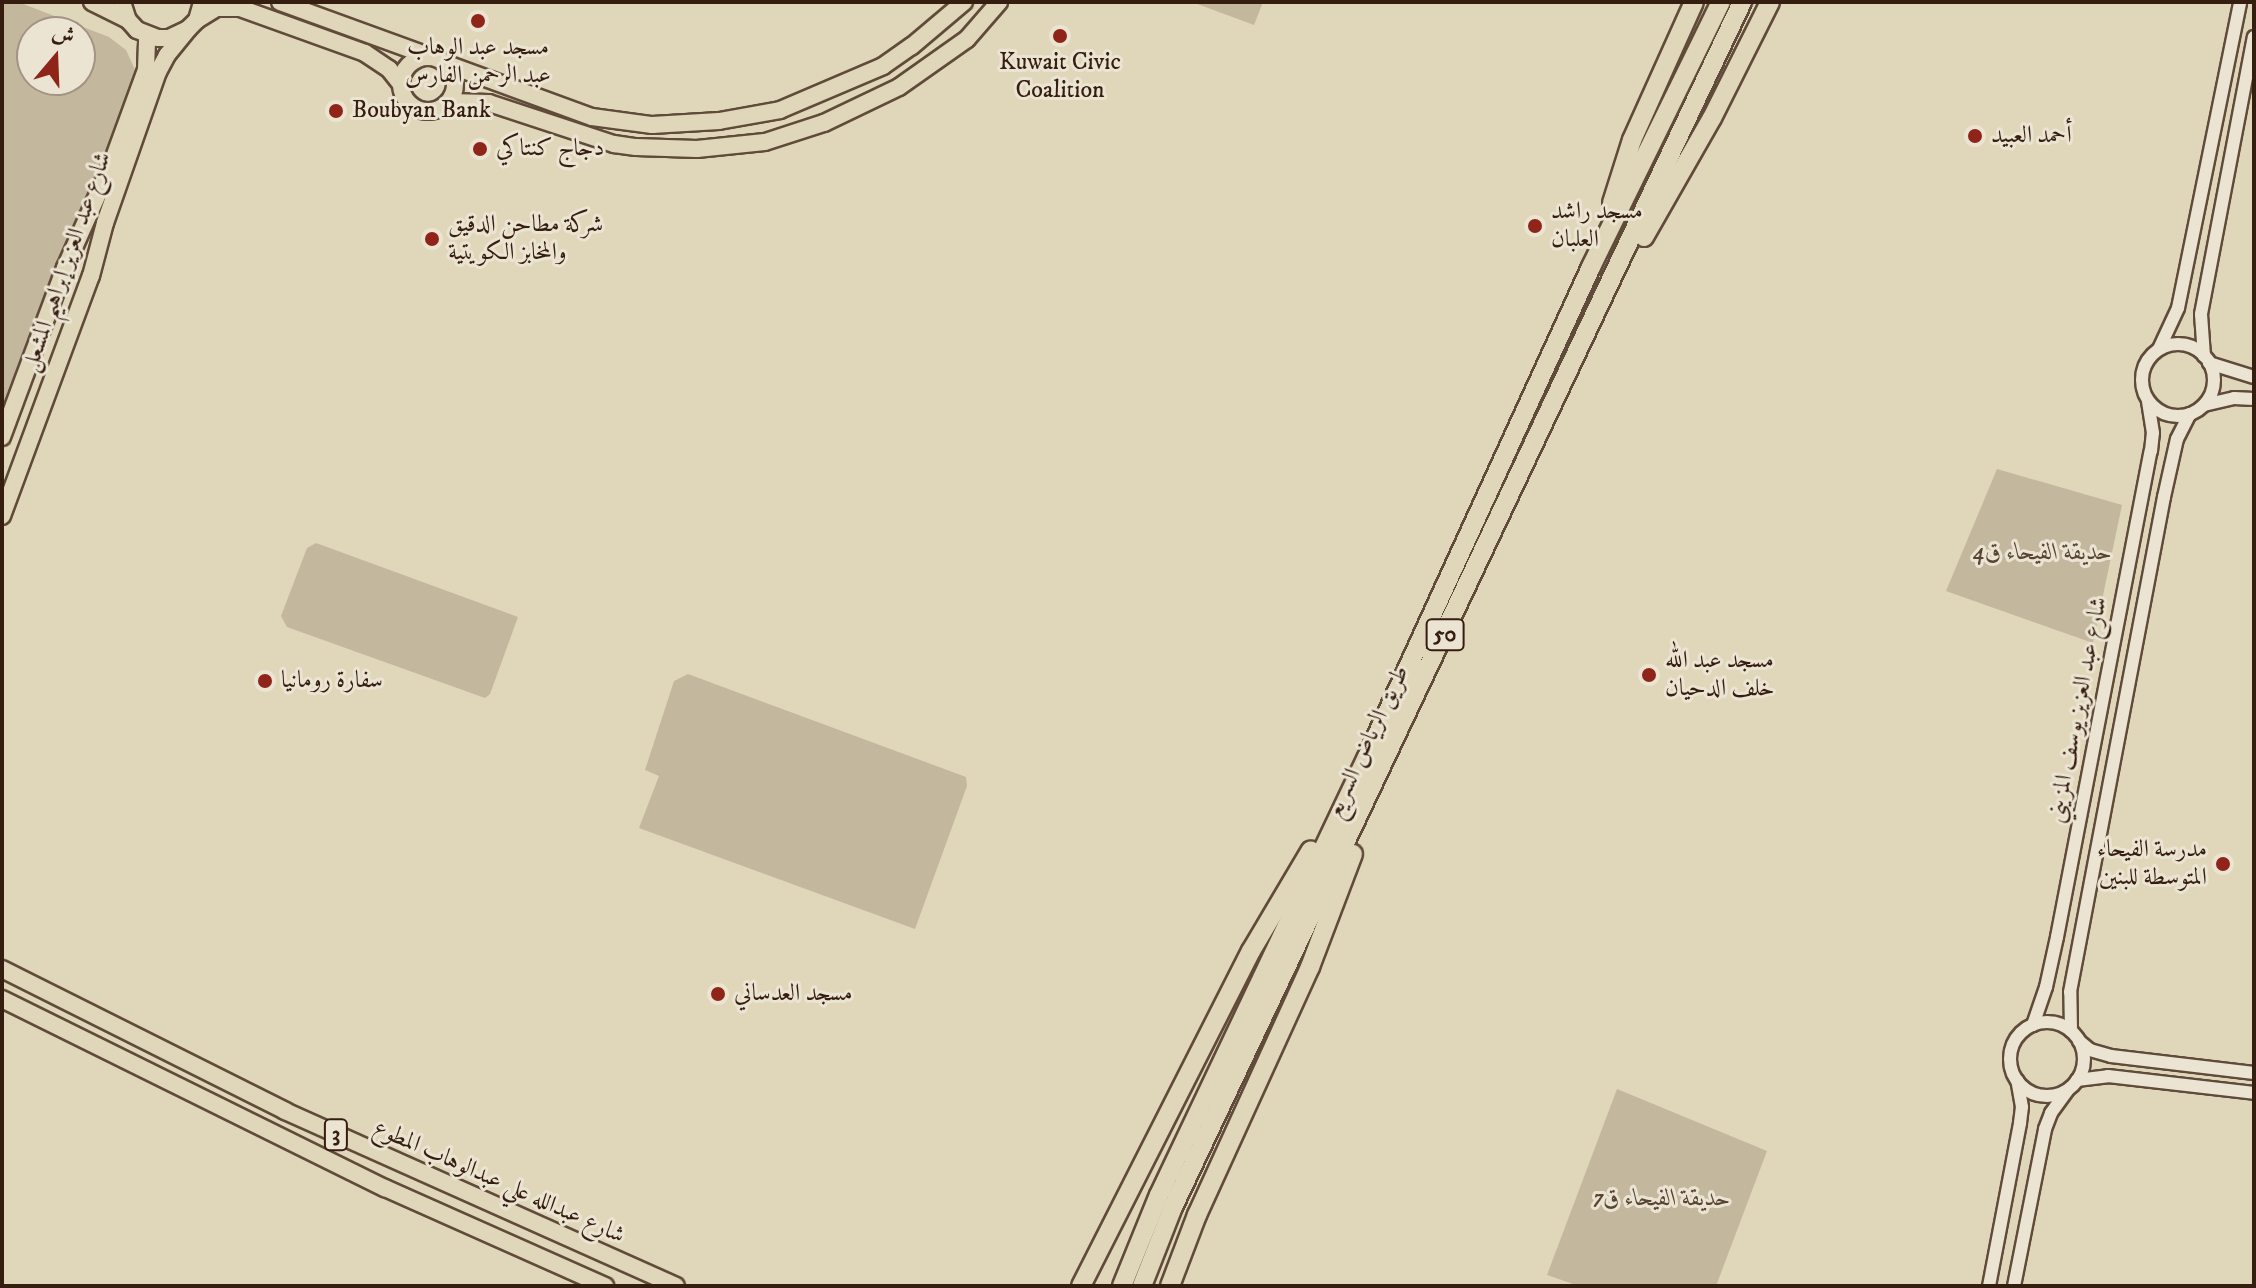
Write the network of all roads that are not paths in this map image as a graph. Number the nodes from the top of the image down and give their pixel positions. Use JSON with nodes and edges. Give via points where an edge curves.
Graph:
{"nodes":[{"id":1,"x":92,"y":2,"type":"edge"},
{"id":2,"x":122,"y":2,"type":"edge"},
{"id":3,"x":202,"y":2,"type":"edge"},
{"id":4,"x":280,"y":2,"type":"edge"},
{"id":5,"x":987,"y":2,"type":"edge"},
{"id":6,"x":998,"y":2,"type":"edge"},
{"id":7,"x":1694,"y":2,"type":"edge"},
{"id":8,"x":1721,"y":2,"type":"edge"},
{"id":9,"x":1742,"y":2,"type":"edge"},
{"id":10,"x":1770,"y":2,"type":"edge"},
{"id":11,"x":2240,"y":2,"type":"edge"},
{"id":12,"x":962,"y":4,"type":"edge"},
{"id":13,"x":128,"y":20,"type":"junction"},
{"id":14,"x":980,"y":24,"type":"junction"},
{"id":15,"x":192,"y":25,"type":"junction"},
{"id":16,"x":2234,"y":27,"type":"junction"},
{"id":17,"x":2254,"y":34,"type":"edge"},
{"id":18,"x":147,"y":36,"type":"junction"},
{"id":19,"x":2229,"y":55,"type":"junction"},
{"id":20,"x":430,"y":56,"type":"junction"},
{"id":21,"x":2250,"y":56,"type":"junction"},
{"id":22,"x":447,"y":64,"type":"junction"},
{"id":23,"x":883,"y":66,"type":"junction"},
{"id":24,"x":400,"y":83,"type":"junction"},
{"id":25,"x":899,"y":87,"type":"junction"},
{"id":26,"x":449,"y":102,"type":"junction"},
{"id":27,"x":719,"y":121,"type":"junction"},
{"id":28,"x":727,"y":147,"type":"junction"},
{"id":29,"x":1591,"y":267,"type":"junction"},
{"id":30,"x":65,"y":268,"type":"junction"},
{"id":31,"x":91,"y":276,"type":"junction"},
{"id":32,"x":1609,"y":290,"type":"junction"},
{"id":33,"x":2159,"y":349,"type":"junction"},
{"id":34,"x":2207,"y":359,"type":"junction"},
{"id":35,"x":2251,"y":376,"type":"edge"},
{"id":36,"x":2249,"y":398,"type":"edge"},
{"id":37,"x":2148,"y":402,"type":"junction"},
{"id":38,"x":2204,"y":405,"type":"junction"},
{"id":39,"x":2190,"y":414,"type":"junction"},
{"id":40,"x":2,"y":437,"type":"edge"},
{"id":41,"x":2151,"y":451,"type":"junction"},
{"id":42,"x":2172,"y":456,"type":"junction"},
{"id":43,"x":20,"y":468,"type":"junction"},
{"id":44,"x":2,"y":469,"type":"edge"},
{"id":45,"x":6,"y":489,"type":"edge"},
{"id":46,"x":2,"y":516,"type":"edge"},
{"id":47,"x":2127,"y":572,"type":"junction"},
{"id":48,"x":2149,"y":575,"type":"junction"},
{"id":49,"x":2121,"y":601,"type":"junction"},
{"id":50,"x":2145,"y":601,"type":"junction"},
{"id":51,"x":1367,"y":757,"type":"junction"},
{"id":52,"x":1374,"y":787,"type":"junction"},
{"id":53,"x":2,"y":969,"type":"edge"},
{"id":54,"x":2,"y":999,"type":"edge"},
{"id":55,"x":2033,"y":1025,"type":"junction"},
{"id":56,"x":2075,"y":1036,"type":"junction"},
{"id":57,"x":2111,"y":1056,"type":"junction"},
{"id":58,"x":2254,"y":1073,"type":"edge"},
{"id":59,"x":2108,"y":1076,"type":"junction"},
{"id":60,"x":2017,"y":1080,"type":"junction"},
{"id":61,"x":2074,"y":1083,"type":"junction"},
{"id":62,"x":2254,"y":1093,"type":"edge"},
{"id":63,"x":1137,"y":1179,"type":"junction"},
{"id":64,"x":1998,"y":1239,"type":"junction"},
{"id":65,"x":2022,"y":1240,"type":"junction"},
{"id":66,"x":1140,"y":1265,"type":"junction"},
{"id":67,"x":605,"y":1286,"type":"edge"},
{"id":68,"x":676,"y":1286,"type":"edge"},
{"id":69,"x":1081,"y":1286,"type":"edge"},
{"id":70,"x":1096,"y":1286,"type":"edge"},
{"id":71,"x":1122,"y":1286,"type":"edge"},
{"id":72,"x":1142,"y":1286,"type":"edge"},
{"id":73,"x":1170,"y":1286,"type":"edge"},
{"id":74,"x":1989,"y":1286,"type":"edge"},
{"id":75,"x":2014,"y":1286,"type":"edge"}],
"edges":[{"from":1,"to":13,"type":"main road"},
{"from":2,"to":13,"type":"main road"},
{"from":3,"to":15,"type":"main road","name":"شارع عبد العزيز إبراهيم المشعل"},
{"from":4,"to":20,"type":"main road"},
{"from":5,"to":6,"type":"main road"},
{"from":6,"to":14,"type":"main road"},
{"from":7,"to":29,"type":"highway","via":[[1632,140]]},
{"from":8,"to":29,"type":"highway","name":"طريق الرياض السريع","number":"50"},
{"from":9,"to":32,"type":"highway","name":"طريق الرياض السريع","number":"50"},
{"from":10,"to":32,"type":"highway","via":[[1665,204]]},
{"from":11,"to":16,"type":"street"},
{"from":12,"to":14,"type":"main road","via":[[979,9]]},
{"from":12,"to":23,"type":"main road"},
{"from":13,"to":18,"type":"main road"},
{"from":14,"to":25,"type":"main road","via":[[930,69]]},
{"from":15,"to":18,"type":"main road","via":[[169,38]]},
{"from":15,"to":24,"type":"main road","via":[[216,8],[240,8],[365,53]]},
{"from":15,"to":31,"type":"main road","name":"شارع عبد العزيز إبراهيم المشعل","via":[[158,72]]},
{"from":16,"to":17,"type":"street","via":[[2244,35]]},
{"from":16,"to":19,"type":"street"},
{"from":17,"to":21,"type":"street"},
{"from":18,"to":30,"type":"main road","name":"شارع عبد العزيز إبراهيم المشعل","via":[[148,60],[141,83]]},
{"from":19,"to":21,"type":"street","via":[[2240,48]]},
{"from":19,"to":33,"type":"street","via":[[2178,308]]},
{"from":20,"to":22,"type":"main road"},
{"from":20,"to":24,"type":"main road","via":[[409,63]]},
{"from":21,"to":34,"type":"street","via":[[2203,303],[2200,327]]},
{"from":22,"to":26,"type":"main road","via":[[455,83]]},
{"from":22,"to":27,"type":"main road","via":[[604,119],[652,125]]},
{"from":23,"to":25,"type":"main road","via":[[882,84]]},
{"from":23,"to":27,"type":"main road","via":[[793,106]]},
{"from":24,"to":26,"type":"main road","via":[[403,97],[418,110],[438,110]]},
{"from":25,"to":28,"type":"main road","via":[[786,136]]},
{"from":26,"to":28,"type":"main road","via":[[489,103],[614,144]]},
{"from":27,"to":28,"type":"main road","via":[[731,131]]},
{"from":29,"to":51,"type":"highway","name":"طريق الرياض السريع","number":"50"},
{"from":30,"to":31,"type":"main road","via":[[80,264]]},
{"from":30,"to":40,"type":"main road","name":"شارع عبد العزيز إبراهيم المشعل"},
{"from":31,"to":43,"type":"main road","name":"شارع عبد العزيز إبراهيم المشعل"},
{"from":32,"to":52,"type":"highway","name":"طريق الرياض السريع","number":"50"},
{"from":33,"to":34,"type":"street","via":[[2183,345]]},
{"from":33,"to":37,"type":"street","via":[[2142,377]]},
{"from":34,"to":35,"type":"street"},
{"from":34,"to":38,"type":"street","via":[[2213,389]]},
{"from":35,"to":36,"type":"street","via":[[2238,386]]},
{"from":36,"to":38,"type":"street"},
{"from":37,"to":39,"type":"street","via":[[2165,414]]},
{"from":37,"to":41,"type":"street","name":"شارع عبد العزيز يوسف المزيني"},
{"from":38,"to":39,"type":"street"},
{"from":39,"to":42,"type":"street","name":"شارع عبد العزيز يوسف المزيني"},
{"from":41,"to":42,"type":"street","via":[[2161,445]]},
{"from":41,"to":47,"type":"street","name":"شارع عبد العزيز يوسف المزيني"},
{"from":42,"to":48,"type":"street","name":"شارع عبد العزيز يوسف المزيني"},
{"from":43,"to":44,"type":"main road"},
{"from":43,"to":45,"type":"main road","name":"شارع عبد العزيز إبراهيم المشعل"},
{"from":45,"to":46,"type":"main road","name":"شارع عبد العزيز إبراهيم المشعل"},
{"from":47,"to":48,"type":"street","via":[[2135,580]]},
{"from":47,"to":49,"type":"street","name":"شارع عبد العزيز يوسف المزيني"},
{"from":48,"to":50,"type":"street","name":"شارع عبد العزيز يوسف المزيني"},
{"from":49,"to":50,"type":"street","via":[[2133,592]]},
{"from":49,"to":55,"type":"street","name":"شارع عبد العزيز يوسف المزيني","via":[[2057,937]]},
{"from":50,"to":56,"type":"street","name":"شارع عبد العزيز يوسف المزيني","via":[[2070,992]]},
{"from":51,"to":63,"type":"highway","via":[[1251,951]]},
{"from":51,"to":66,"type":"highway","name":"طريق الرياض السريع","number":"50","via":[[1159,1195]]},
{"from":52,"to":66,"type":"highway","name":"طريق الرياض السريع","number":"50","via":[[1173,1207]]},
{"from":52,"to":73,"type":"highway","via":[[1310,967]]},
{"from":53,"to":68,"type":"main road","name":"شارع عبدالله علي عبدالوهاب المطوع","number":"3","via":[[285,1111]]},
{"from":54,"to":67,"type":"main road","name":"شارع عبدالله علي عبدالوهاب المطوع","number":"3","via":[[385,1188]]},
{"from":55,"to":56,"type":"street","via":[[2053,1022]]},
{"from":55,"to":60,"type":"street","via":[[2013,1044],[2010,1064]]},
{"from":56,"to":57,"type":"street","via":[[2090,1050]]},
{"from":56,"to":61,"type":"street","via":[[2084,1057]]},
{"from":57,"to":58,"type":"street"},
{"from":57,"to":59,"type":"street","via":[[2104,1065]]},
{"from":59,"to":61,"type":"street"},
{"from":59,"to":62,"type":"street"},
{"from":60,"to":61,"type":"street","via":[[2043,1095]]},
{"from":60,"to":64,"type":"street","via":[[2020,1123]]},
{"from":61,"to":65,"type":"street","via":[[2045,1129]]},
{"from":63,"to":69,"type":"highway"},
{"from":63,"to":70,"type":"highway"},
{"from":64,"to":65,"type":"street","via":[[2010,1231]]},
{"from":64,"to":74,"type":"street"},
{"from":65,"to":75,"type":"street"},
{"from":66,"to":71,"type":"highway","name":"طريق الرياض السريع","number":"50"},
{"from":66,"to":72,"type":"highway","name":"طريق الرياض السريع","number":"50"}]}
